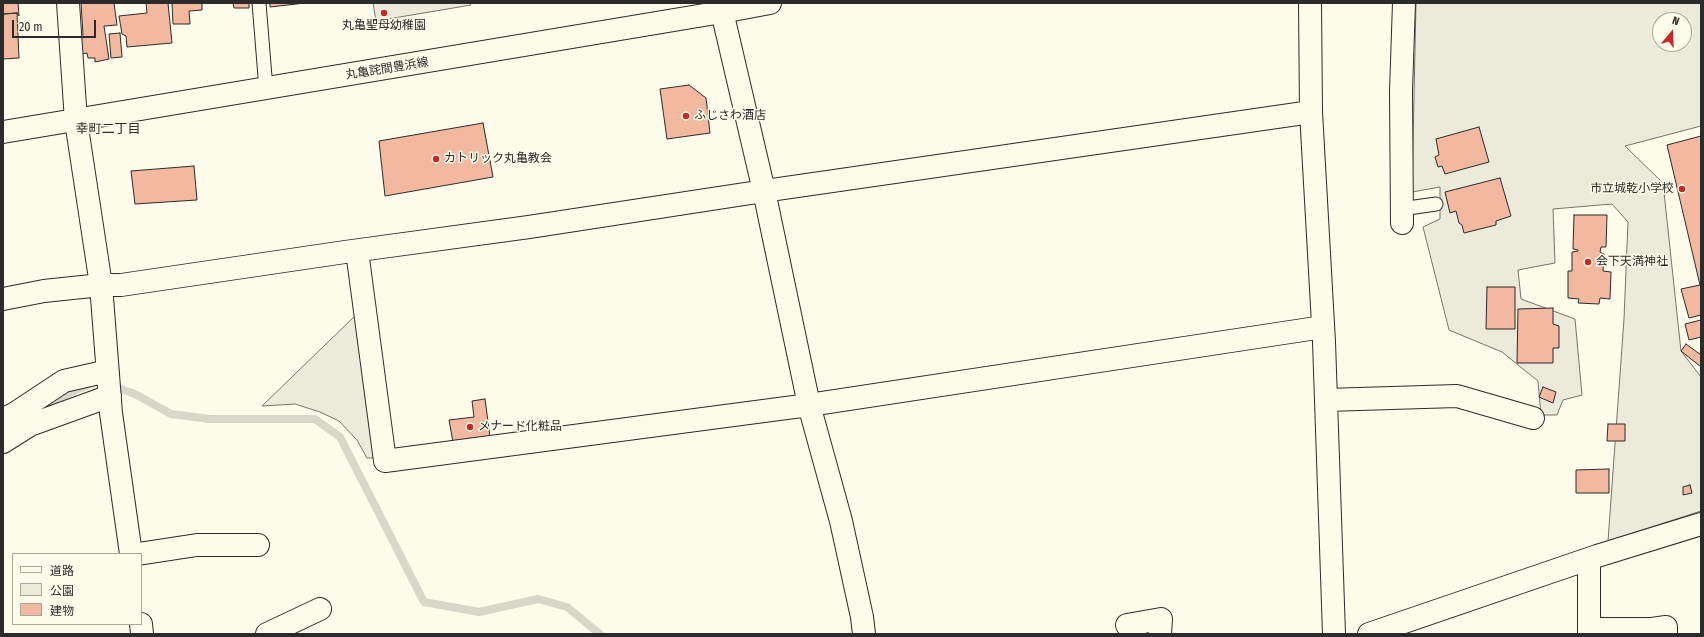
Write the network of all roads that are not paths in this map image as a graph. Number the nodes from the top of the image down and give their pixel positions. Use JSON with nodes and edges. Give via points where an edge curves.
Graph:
{"nodes":[{"id":1,"x":68,"y":3,"type":"edge"},
{"id":2,"x":258,"y":3,"type":"edge"},
{"id":3,"x":770,"y":3,"type":"edge"},
{"id":4,"x":1310,"y":3,"type":"edge"},
{"id":5,"x":1404,"y":3,"type":"edge"},
{"id":6,"x":721,"y":8,"type":"edge"},
{"id":7,"x":266,"y":89,"type":"junction"},
{"id":8,"x":1311,"y":112,"type":"junction"},
{"id":9,"x":76,"y":120,"type":"junction"},
{"id":10,"x":3,"y":132,"type":"edge"},
{"id":11,"x":764,"y":191,"type":"junction"},
{"id":12,"x":1436,"y":204,"type":"dead end"},
{"id":13,"x":1402,"y":216,"type":"joint"},
{"id":14,"x":357,"y":251,"type":"junction"},
{"id":15,"x":101,"y":285,"type":"junction"},
{"id":16,"x":3,"y":298,"type":"edge"},
{"id":17,"x":1323,"y":327,"type":"junction"},
{"id":18,"x":108,"y":373,"type":"junction"},
{"id":19,"x":110,"y":396,"type":"junction"},
{"id":20,"x":1326,"y":400,"type":"junction"},
{"id":21,"x":808,"y":405,"type":"junction"},
{"id":22,"x":1533,"y":418,"type":"dead end"},
{"id":23,"x":3,"y":419,"type":"edge"},
{"id":24,"x":3,"y":442,"type":"edge"},
{"id":25,"x":1701,"y":524,"type":"edge"},
{"id":26,"x":258,"y":545,"type":"dead end"},
{"id":27,"x":131,"y":553,"type":"edge"},
{"id":28,"x":142,"y":553,"type":"edge"},
{"id":29,"x":1589,"y":559,"type":"junction"},
{"id":30,"x":320,"y":609,"type":"dead end"},
{"id":31,"x":1127,"y":625,"type":"dead end"},
{"id":32,"x":1589,"y":632,"type":"edge"},
{"id":33,"x":267,"y":634,"type":"edge"},
{"id":34,"x":864,"y":634,"type":"edge"},
{"id":35,"x":1160,"y":634,"type":"edge"},
{"id":36,"x":1334,"y":634,"type":"edge"},
{"id":37,"x":1369,"y":634,"type":"edge"},
{"id":38,"x":1666,"y":634,"type":"edge"}],
"edges":[{"from":1,"to":9,"type":"street"},
{"from":2,"to":7,"type":"lane"},
{"from":3,"to":6,"type":"street","name":"丸亀詫間豊浜線"},
{"from":4,"to":8,"type":"street"},
{"from":5,"to":13,"type":"street","via":[[1401,91]]},
{"from":6,"to":7,"type":"street","name":"丸亀詫間豊浜線"},
{"from":6,"to":11,"type":"street"},
{"from":7,"to":9,"type":"street","name":"丸亀詫間豊浜線"},
{"from":8,"to":11,"type":"street"},
{"from":8,"to":17,"type":"street"},
{"from":9,"to":10,"type":"street","name":"丸亀詫間豊浜線"},
{"from":9,"to":15,"type":"street"},
{"from":11,"to":14,"type":"street"},
{"from":11,"to":21,"type":"street"},
{"from":12,"to":13,"type":"lane"},
{"from":14,"to":15,"type":"street","via":[[121,285]]},
{"from":14,"to":21,"type":"street","via":[[386,461]]},
{"from":15,"to":16,"type":"street","via":[[44,290]]},
{"from":15,"to":18,"type":"street"},
{"from":17,"to":20,"type":"street"},
{"from":17,"to":21,"type":"street"},
{"from":18,"to":19,"type":"street"},
{"from":18,"to":23,"type":"street","via":[[64,381]]},
{"from":19,"to":24,"type":"street","via":[[30,425]]},
{"from":19,"to":27,"type":"street"},
{"from":20,"to":22,"type":"street","via":[[1457,396]]},
{"from":20,"to":36,"type":"street"},
{"from":21,"to":34,"type":"street","via":[[841,521]]},
{"from":25,"to":29,"type":"street"},
{"from":26,"to":28,"type":"street","via":[[197,545]]},
{"from":29,"to":32,"type":"street"},
{"from":29,"to":37,"type":"street"},
{"from":30,"to":33,"type":"street"},
{"from":31,"to":35,"type":"street","via":[[1161,619]]},
{"from":32,"to":38,"type":"street","via":[[1666,627]]}]}
